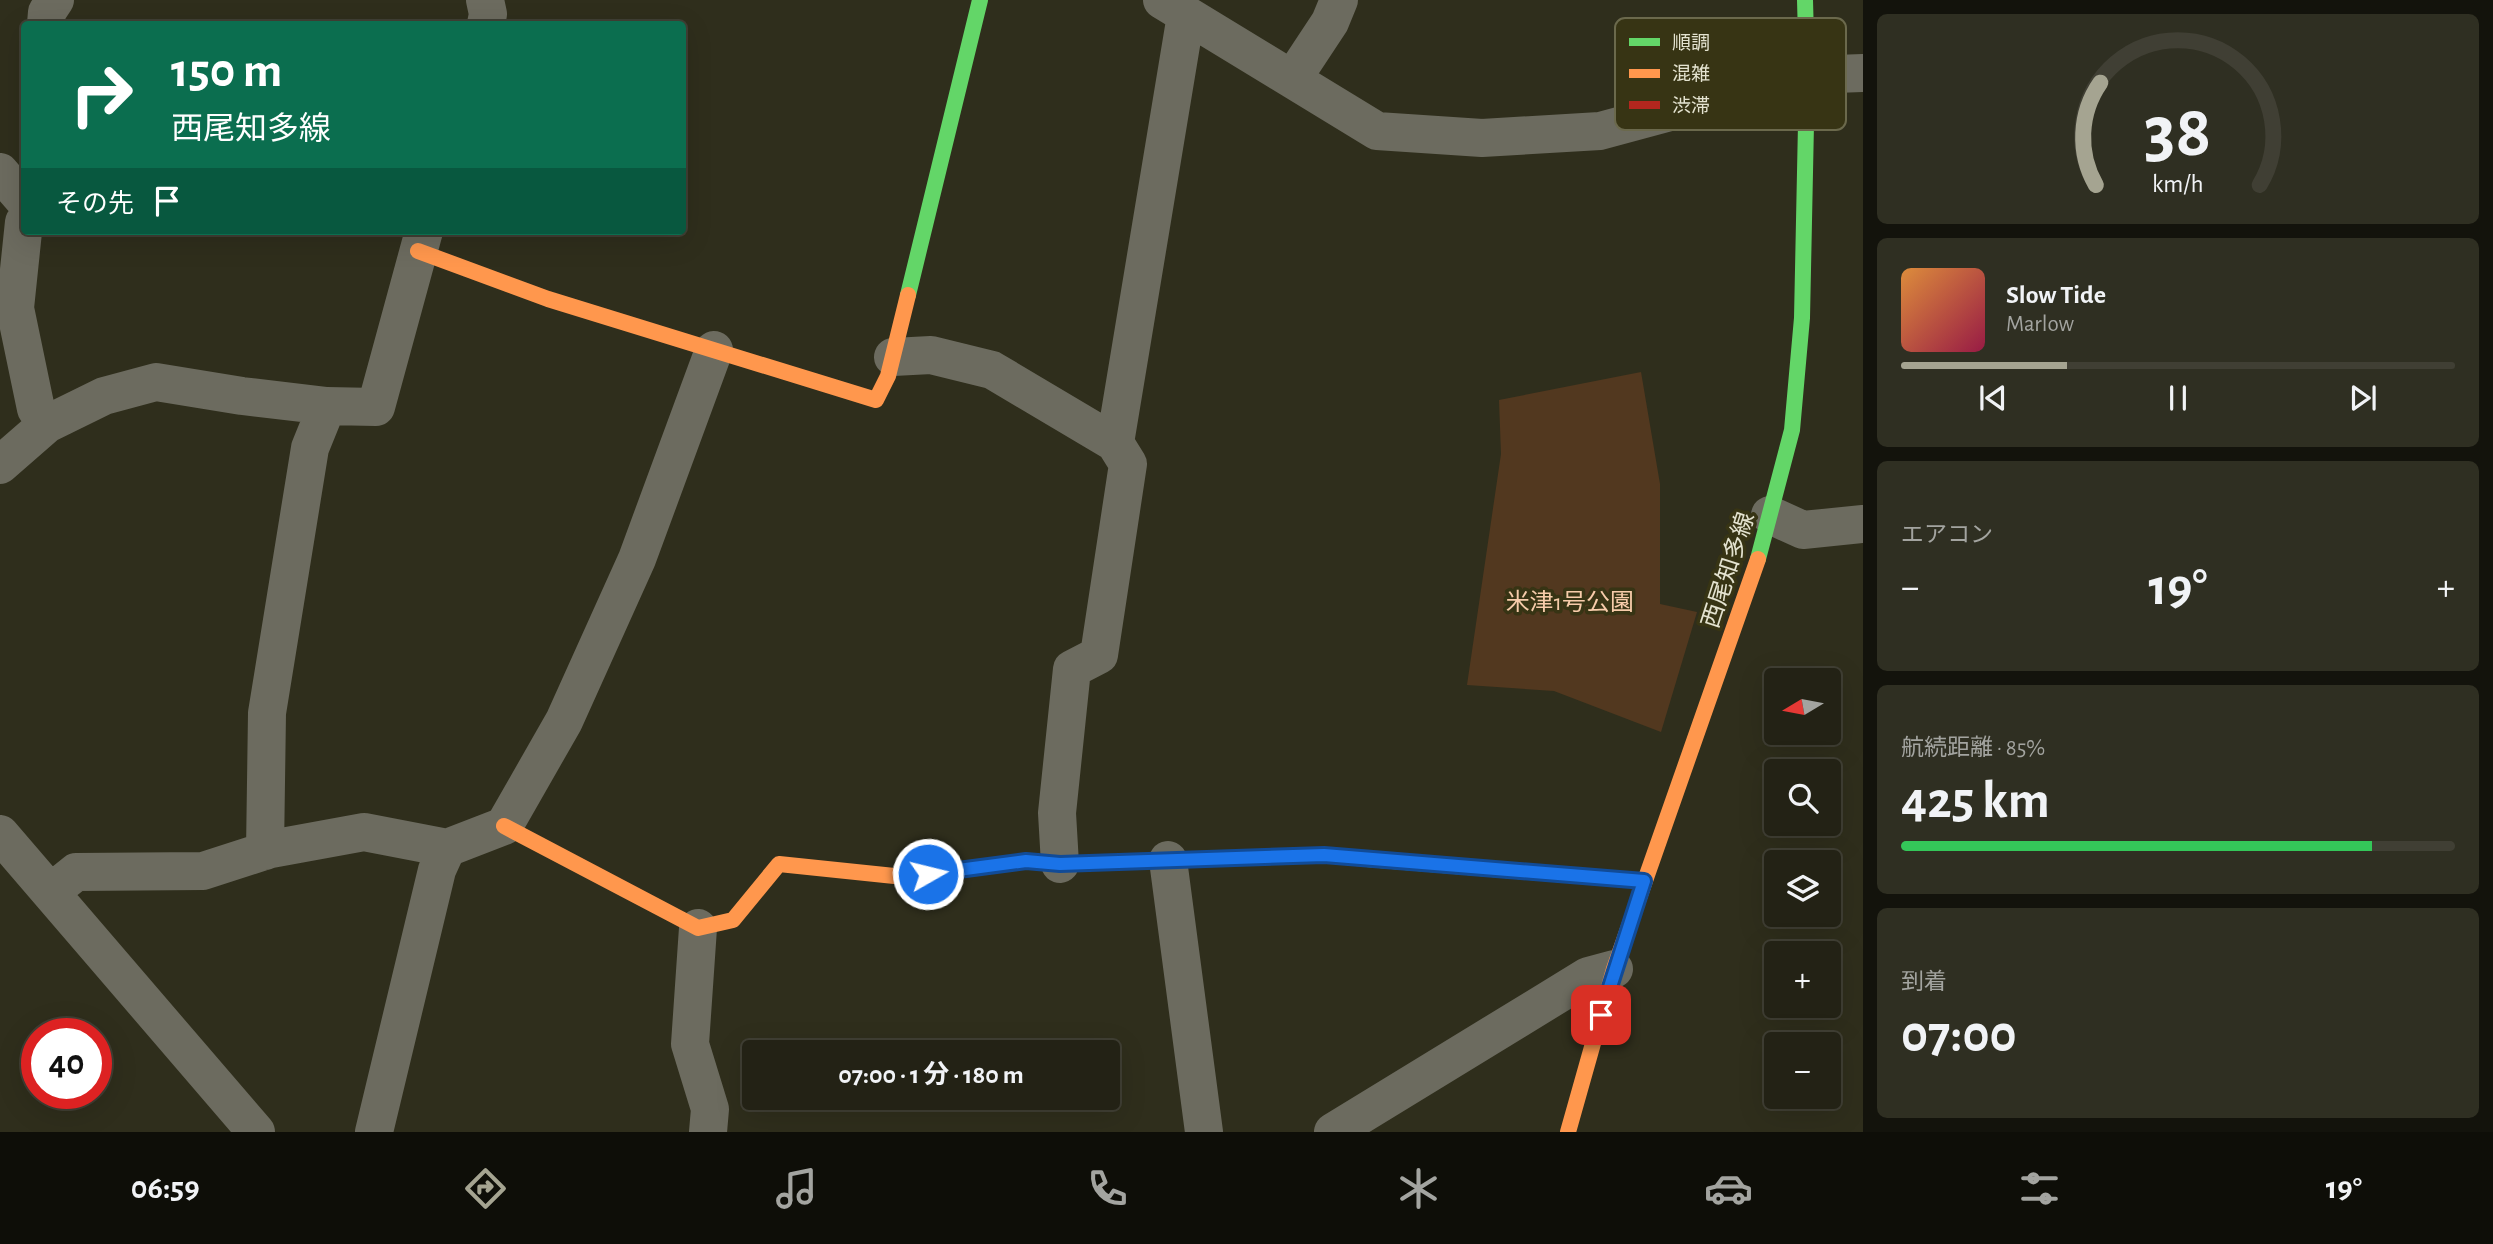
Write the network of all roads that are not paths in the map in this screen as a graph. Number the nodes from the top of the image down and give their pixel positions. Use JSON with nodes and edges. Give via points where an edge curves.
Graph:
{"nodes":[{"id":1,"x":55,"y":0,"type":"edge"},
{"id":2,"x":485,"y":0,"type":"edge"},
{"id":3,"x":980,"y":0,"type":"edge"},
{"id":4,"x":1339,"y":0,"type":"edge"},
{"id":5,"x":1805,"y":0,"type":"edge"},
{"id":6,"x":1174,"y":8,"type":"edge"},
{"id":7,"x":1805,"y":18,"type":"edge"},
{"id":8,"x":46,"y":21,"type":"edge"},
{"id":9,"x":487,"y":21,"type":"edge"},
{"id":10,"x":1293,"y":78,"type":"junction"},
{"id":11,"x":1615,"y":127,"type":"edge"},
{"id":12,"x":1806,"y":130,"type":"edge"},
{"id":13,"x":0,"y":172,"type":"edge"},
{"id":14,"x":21,"y":196,"type":"edge"},
{"id":15,"x":23,"y":235,"type":"edge"},
{"id":16,"x":421,"y":241,"type":"edge"},
{"id":17,"x":714,"y":350,"type":"junction"},
{"id":18,"x":892,"y":357,"type":"junction"},
{"id":19,"x":327,"y":406,"type":"junction"},
{"id":20,"x":47,"y":425,"type":"junction"},
{"id":21,"x":1115,"y":443,"type":"junction"},
{"id":22,"x":0,"y":465,"type":"edge"},
{"id":23,"x":1770,"y":515,"type":"junction"},
{"id":24,"x":1863,"y":524,"type":"edge"},
{"id":25,"x":504,"y":826,"type":"junction"},
{"id":26,"x":0,"y":834,"type":"edge"},
{"id":27,"x":447,"y":848,"type":"junction"},
{"id":28,"x":265,"y":851,"type":"junction"},
{"id":29,"x":1168,"y":860,"type":"junction"},
{"id":30,"x":1060,"y":864,"type":"junction"},
{"id":31,"x":1644,"y":881,"type":"junction"},
{"id":32,"x":51,"y":892,"type":"junction"},
{"id":33,"x":698,"y":928,"type":"junction"},
{"id":34,"x":1614,"y":969,"type":"junction"},
{"id":35,"x":256,"y":1132,"type":"edge"},
{"id":36,"x":374,"y":1132,"type":"edge"},
{"id":37,"x":708,"y":1132,"type":"edge"},
{"id":38,"x":1204,"y":1132,"type":"edge"},
{"id":39,"x":1333,"y":1132,"type":"edge"},
{"id":40,"x":1568,"y":1132,"type":"edge"}],
"edges":[{"from":1,"to":8,"type":"street"},
{"from":2,"to":9,"type":"street"},
{"from":3,"to":18,"type":"street"},
{"from":4,"to":10,"type":"street"},
{"from":5,"to":7,"type":"street","name":"西尾知多線"},
{"from":6,"to":10,"type":"street"},
{"from":6,"to":21,"type":"street"},
{"from":10,"to":11,"type":"street","via":[[1377,131],[1482,138]]},
{"from":12,"to":23,"type":"street","name":"西尾知多線","via":[[1802,318],[1792,430]]},
{"from":13,"to":14,"type":"street"},
{"from":15,"to":20,"type":"street","via":[[15,308],[36,409]]},
{"from":16,"to":17,"type":"street","via":[[548,299]]},
{"from":16,"to":19,"type":"street","via":[[376,407]]},
{"from":17,"to":18,"type":"street","via":[[876,400]]},
{"from":17,"to":25,"type":"street","via":[[637,559],[564,721]]},
{"from":18,"to":21,"type":"street","via":[[931,355],[992,370]]},
{"from":19,"to":20,"type":"street","via":[[156,382],[104,396]]},
{"from":19,"to":28,"type":"street","via":[[310,448],[267,713]]},
{"from":20,"to":22,"type":"street"},
{"from":21,"to":30,"type":"street","via":[[1128,464],[1099,655],[1072,669],[1057,813]]},
{"from":23,"to":24,"type":"street","via":[[1803,530]]},
{"from":23,"to":31,"type":"street","name":"西尾知多線","via":[[1762,549]]},
{"from":25,"to":27,"type":"street"},
{"from":25,"to":33,"type":"street"},
{"from":26,"to":32,"type":"street"},
{"from":27,"to":28,"type":"street","via":[[364,832]]},
{"from":27,"to":36,"type":"street","via":[[437,870]]},
{"from":28,"to":32,"type":"street","via":[[203,871],[76,872]]},
{"from":29,"to":30,"type":"street"},
{"from":29,"to":31,"type":"street","via":[[1324,855]]},
{"from":29,"to":38,"type":"street"},
{"from":30,"to":33,"type":"street","via":[[1026,861],[904,877],[779,864],[733,920]]},
{"from":31,"to":34,"type":"street","name":"西尾知多線"},
{"from":32,"to":35,"type":"street"},
{"from":33,"to":37,"type":"street","via":[[690,1044],[710,1109]]},
{"from":34,"to":39,"type":"street","via":[[1588,976]]},
{"from":34,"to":40,"type":"street","name":"西尾知多線"}]}
